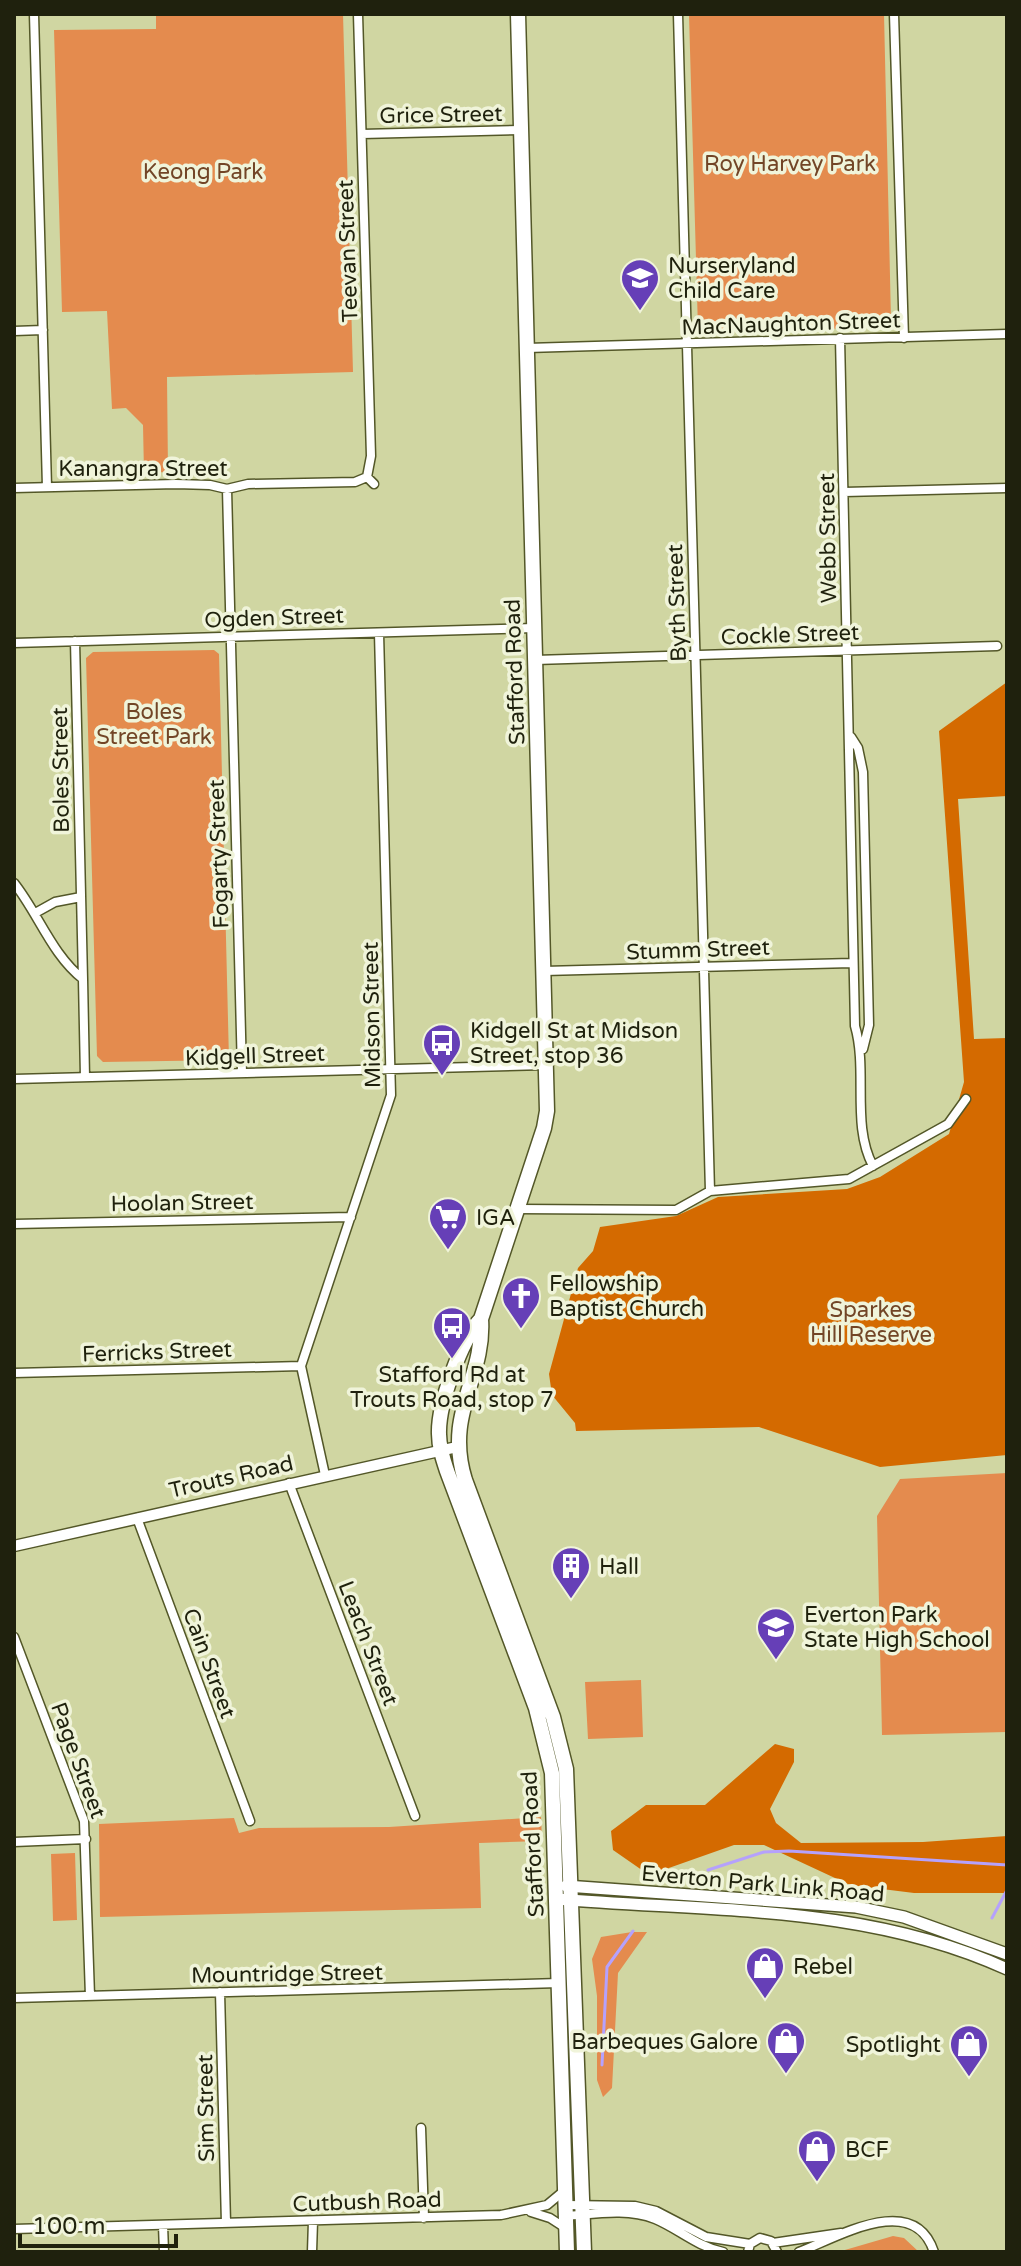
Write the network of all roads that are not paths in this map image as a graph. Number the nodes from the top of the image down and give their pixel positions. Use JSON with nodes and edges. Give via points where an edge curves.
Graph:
{"nodes":[{"id":1,"x":34,"y":14,"type":"edge"},
{"id":2,"x":358,"y":14,"type":"edge"},
{"id":3,"x":518,"y":14,"type":"edge"},
{"id":4,"x":678,"y":14,"type":"edge"},
{"id":5,"x":894,"y":14,"type":"edge"},
{"id":6,"x":521,"y":130,"type":"junction"},
{"id":7,"x":362,"y":134,"type":"junction"},
{"id":8,"x":43,"y":330,"type":"junction"},
{"id":9,"x":14,"y":331,"type":"edge"},
{"id":10,"x":1007,"y":334,"type":"edge"},
{"id":11,"x":840,"y":338,"type":"junction"},
{"id":12,"x":904,"y":338,"type":"junction"},
{"id":13,"x":687,"y":344,"type":"junction"},
{"id":14,"x":527,"y":348,"type":"junction"},
{"id":15,"x":370,"y":481,"type":"joint"},
{"id":16,"x":47,"y":487,"type":"junction"},
{"id":17,"x":14,"y":488,"type":"edge"},
{"id":18,"x":1007,"y":488,"type":"edge"},
{"id":19,"x":227,"y":489,"type":"junction"},
{"id":20,"x":844,"y":492,"type":"junction"},
{"id":21,"x":534,"y":628,"type":"junction"},
{"id":22,"x":379,"y":633,"type":"junction"},
{"id":23,"x":231,"y":637,"type":"junction"},
{"id":24,"x":75,"y":641,"type":"junction"},
{"id":25,"x":14,"y":643,"type":"edge"},
{"id":26,"x":997,"y":646,"type":"dead end"},
{"id":27,"x":848,"y":650,"type":"junction"},
{"id":28,"x":695,"y":655,"type":"junction"},
{"id":29,"x":535,"y":660,"type":"junction"},
{"id":30,"x":851,"y":737,"type":"junction"},
{"id":31,"x":14,"y":883,"type":"edge"},
{"id":32,"x":81,"y":897,"type":"junction"},
{"id":33,"x":37,"y":912,"type":"junction"},
{"id":34,"x":852,"y":963,"type":"junction"},
{"id":35,"x":704,"y":967,"type":"junction"},
{"id":36,"x":544,"y":971,"type":"junction"},
{"id":37,"x":83,"y":979,"type":"junction"},
{"id":38,"x":862,"y":1051,"type":"junction"},
{"id":39,"x":546,"y":1065,"type":"junction"},
{"id":40,"x":391,"y":1069,"type":"junction"},
{"id":41,"x":242,"y":1073,"type":"junction"},
{"id":42,"x":85,"y":1077,"type":"junction"},
{"id":43,"x":14,"y":1079,"type":"edge"},
{"id":44,"x":966,"y":1099,"type":"dead end"},
{"id":45,"x":873,"y":1166,"type":"junction"},
{"id":46,"x":710,"y":1191,"type":"junction"},
{"id":47,"x":518,"y":1209,"type":"junction"},
{"id":48,"x":351,"y":1217,"type":"junction"},
{"id":49,"x":14,"y":1224,"type":"edge"},
{"id":50,"x":481,"y":1319,"type":"junction"},
{"id":51,"x":301,"y":1366,"type":"junction"},
{"id":52,"x":14,"y":1373,"type":"edge"},
{"id":53,"x":457,"y":1447,"type":"junction"},
{"id":54,"x":441,"y":1450,"type":"junction"},
{"id":55,"x":325,"y":1475,"type":"junction"},
{"id":56,"x":289,"y":1483,"type":"junction"},
{"id":57,"x":137,"y":1518,"type":"junction"},
{"id":58,"x":14,"y":1546,"type":"edge"},
{"id":59,"x":14,"y":1637,"type":"edge"},
{"id":60,"x":415,"y":1816,"type":"dead end"},
{"id":61,"x":250,"y":1821,"type":"dead end"},
{"id":62,"x":86,"y":1839,"type":"junction"},
{"id":63,"x":14,"y":1842,"type":"edge"},
{"id":64,"x":557,"y":1892,"type":"junction"},
{"id":65,"x":573,"y":1893,"type":"junction"},
{"id":66,"x":1007,"y":1954,"type":"edge"},
{"id":67,"x":1007,"y":1969,"type":"edge"},
{"id":68,"x":560,"y":1983,"type":"junction"},
{"id":69,"x":220,"y":1992,"type":"junction"},
{"id":70,"x":90,"y":1996,"type":"junction"},
{"id":71,"x":14,"y":1998,"type":"edge"},
{"id":72,"x":421,"y":2128,"type":"dead end"},
{"id":73,"x":565,"y":2190,"type":"junction"},
{"id":74,"x":583,"y":2210,"type":"junction"},
{"id":75,"x":530,"y":2212,"type":"junction"},
{"id":76,"x":566,"y":2217,"type":"junction"},
{"id":77,"x":424,"y":2218,"type":"junction"},
{"id":78,"x":313,"y":2221,"type":"junction"},
{"id":79,"x":226,"y":2223,"type":"junction"},
{"id":80,"x":163,"y":2225,"type":"junction"},
{"id":81,"x":14,"y":2229,"type":"edge"},
{"id":82,"x":850,"y":2232,"type":"junction"},
{"id":83,"x":775,"y":2247,"type":"edge"},
{"id":84,"x":749,"y":2248,"type":"edge"},
{"id":85,"x":164,"y":2252,"type":"edge"},
{"id":86,"x":312,"y":2252,"type":"edge"},
{"id":87,"x":567,"y":2252,"type":"edge"},
{"id":88,"x":584,"y":2252,"type":"edge"},
{"id":89,"x":723,"y":2252,"type":"edge"},
{"id":90,"x":799,"y":2252,"type":"edge"},
{"id":91,"x":934,"y":2252,"type":"edge"}],
"edges":[{"from":1,"to":8,"type":"street"},
{"from":2,"to":7,"type":"street","name":"Teevan Street"},
{"from":3,"to":6,"type":"highway","name":"Stafford Road"},
{"from":4,"to":13,"type":"street","name":"Byth Street"},
{"from":5,"to":12,"type":"street"},
{"from":6,"to":7,"type":"street","name":"Grice Street"},
{"from":6,"to":14,"type":"highway","name":"Stafford Road"},
{"from":7,"to":15,"type":"street","name":"Teevan Street"},
{"from":8,"to":9,"type":"street"},
{"from":8,"to":16,"type":"street"},
{"from":10,"to":12,"type":"street","name":"MacNaughton Street"},
{"from":11,"to":12,"type":"street","name":"MacNaughton Street"},
{"from":11,"to":13,"type":"street","name":"MacNaughton Street"},
{"from":11,"to":20,"type":"street","name":"Webb Street"},
{"from":13,"to":14,"type":"street","name":"MacNaughton Street"},
{"from":13,"to":28,"type":"street","name":"Byth Street"},
{"from":14,"to":21,"type":"highway","name":"Stafford Road"},
{"from":15,"to":19,"type":"street","name":"Kanangra Street"},
{"from":16,"to":17,"type":"street","name":"Kanangra Street"},
{"from":16,"to":19,"type":"street","name":"Kanangra Street","via":[[206,484]]},
{"from":18,"to":20,"type":"street"},
{"from":19,"to":23,"type":"street","name":"Fogarty Street"},
{"from":20,"to":27,"type":"street","name":"Webb Street"},
{"from":21,"to":22,"type":"street","name":"Ogden Street"},
{"from":21,"to":29,"type":"highway","name":"Stafford Road"},
{"from":22,"to":23,"type":"street","name":"Ogden Street"},
{"from":22,"to":40,"type":"street","name":"Midson Street"},
{"from":23,"to":24,"type":"street","name":"Ogden Street"},
{"from":23,"to":41,"type":"street","name":"Fogarty Street"},
{"from":24,"to":25,"type":"street","name":"Ogden Street"},
{"from":24,"to":32,"type":"street","name":"Boles Street"},
{"from":26,"to":27,"type":"street","name":"Cockle Street"},
{"from":27,"to":28,"type":"street","name":"Cockle Street"},
{"from":27,"to":30,"type":"street","name":"Webb Street"},
{"from":28,"to":29,"type":"street","name":"Cockle Street"},
{"from":28,"to":35,"type":"street","name":"Byth Street"},
{"from":29,"to":36,"type":"highway","name":"Stafford Road"},
{"from":30,"to":34,"type":"street","name":"Webb Street","via":[[846,751]]},
{"from":30,"to":38,"type":"street","name":"Webb Street","via":[[863,772],[869,1025]]},
{"from":31,"to":33,"type":"street"},
{"from":32,"to":33,"type":"street"},
{"from":32,"to":37,"type":"street","name":"Boles Street"},
{"from":33,"to":37,"type":"street","via":[[67,966]]},
{"from":34,"to":35,"type":"street","name":"Stumm Street"},
{"from":34,"to":38,"type":"street","name":"Webb Street","via":[[855,1026]]},
{"from":35,"to":36,"type":"street","name":"Stumm Street"},
{"from":35,"to":46,"type":"street","name":"Byth Street"},
{"from":36,"to":39,"type":"highway","name":"Stafford Road"},
{"from":37,"to":42,"type":"street","name":"Boles Street"},
{"from":38,"to":45,"type":"street","name":"Webb Street","via":[[864,1134]]},
{"from":39,"to":40,"type":"street","name":"Kidgell Street"},
{"from":39,"to":47,"type":"highway","name":"Stafford Road","via":[[544,1128]]},
{"from":40,"to":41,"type":"street","name":"Kidgell Street"},
{"from":40,"to":48,"type":"street","name":"Midson Street","via":[[389,1107]]},
{"from":41,"to":42,"type":"street","name":"Kidgell Street"},
{"from":42,"to":43,"type":"street","name":"Kidgell Street"},
{"from":44,"to":45,"type":"street","via":[[948,1124]]},
{"from":45,"to":46,"type":"street","via":[[849,1179]]},
{"from":46,"to":47,"type":"street","via":[[676,1210]]},
{"from":47,"to":50,"type":"highway","name":"Stafford Road"},
{"from":48,"to":49,"type":"street","name":"Hoolan Street"},
{"from":48,"to":51,"type":"street","name":"Midson Street"},
{"from":50,"to":53,"type":"highway","name":"Stafford Road","via":[[482,1337],[462,1405]]},
{"from":50,"to":54,"type":"highway","name":"Stafford Road","via":[[469,1331],[443,1406]]},
{"from":51,"to":52,"type":"street","name":"Ferricks Street"},
{"from":51,"to":55,"type":"street"},
{"from":53,"to":54,"type":"street","name":"Trouts Road"},
{"from":53,"to":65,"type":"highway","name":"Stafford Road","via":[[558,1732],[568,1782]]},
{"from":54,"to":55,"type":"street","name":"Trouts Road"},
{"from":54,"to":64,"type":"highway","name":"Stafford Road","via":[[541,1722],[554,1786]]},
{"from":55,"to":56,"type":"street","name":"Trouts Road"},
{"from":56,"to":57,"type":"street","name":"Trouts Road"},
{"from":56,"to":60,"type":"street","name":"Leach Street"},
{"from":57,"to":58,"type":"street","name":"Trouts Road"},
{"from":57,"to":61,"type":"street","name":"Cain Street"},
{"from":59,"to":62,"type":"street","name":"Page Street","via":[[82,1813]]},
{"from":62,"to":63,"type":"street"},
{"from":62,"to":70,"type":"street","name":"Page Street"},
{"from":64,"to":65,"type":"main road","name":"Everton Park Link Road"},
{"from":64,"to":68,"type":"highway","name":"Stafford Road"},
{"from":65,"to":66,"type":"main road","name":"Everton Park Link Road","via":[[856,1907],[904,1917]]},
{"from":65,"to":67,"type":"main road","name":"Everton Park Link Road","via":[[849,1921],[918,1937]]},
{"from":65,"to":74,"type":"highway","name":"Stafford Road"},
{"from":68,"to":69,"type":"street","name":"Mountridge Street"},
{"from":68,"to":73,"type":"highway","name":"Stafford Road"},
{"from":69,"to":70,"type":"street","name":"Mountridge Street"},
{"from":69,"to":79,"type":"street","name":"Sim Street"},
{"from":70,"to":71,"type":"street","name":"Mountridge Street"},
{"from":72,"to":77,"type":"street"},
{"from":73,"to":75,"type":"street","name":"Cutbush Road","via":[[551,2204]]},
{"from":73,"to":76,"type":"highway","name":"Stafford Road"},
{"from":74,"to":76,"type":"street"},
{"from":74,"to":84,"type":"street","via":[[644,2208],[706,2237]]},
{"from":74,"to":88,"type":"highway","name":"Stafford Road"},
{"from":74,"to":89,"type":"street","via":[[650,2217]]},
{"from":75,"to":76,"type":"street","name":"Cutbush Road"},
{"from":75,"to":77,"type":"street","name":"Cutbush Road"},
{"from":76,"to":87,"type":"highway","name":"Stafford Road"},
{"from":77,"to":78,"type":"street","name":"Cutbush Road"},
{"from":78,"to":79,"type":"street","name":"Cutbush Road"},
{"from":78,"to":86,"type":"street"},
{"from":79,"to":80,"type":"street","name":"Cutbush Road"},
{"from":80,"to":81,"type":"street","name":"Cutbush Road"},
{"from":80,"to":85,"type":"street"},
{"from":82,"to":83,"type":"street"},
{"from":82,"to":90,"type":"street"},
{"from":82,"to":91,"type":"street","via":[[905,2221],[923,2231]]},
{"from":83,"to":84,"type":"street","via":[[760,2238]]}]}
